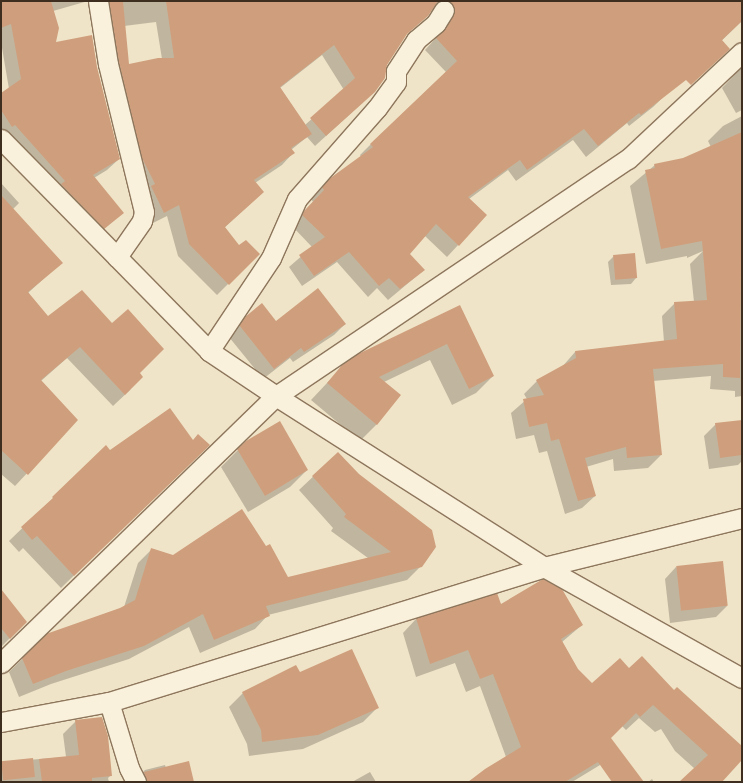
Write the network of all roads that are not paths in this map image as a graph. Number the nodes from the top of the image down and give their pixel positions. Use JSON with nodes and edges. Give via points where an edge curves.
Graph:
{"nodes":[{"id":1,"x":98,"y":1,"type":"edge"},
{"id":2,"x":444,"y":10,"type":"dead end"},
{"id":3,"x":742,"y":52,"type":"edge"},
{"id":4,"x":1,"y":139,"type":"edge"},
{"id":5,"x":117,"y":257,"type":"junction"},
{"id":6,"x":209,"y":351,"type":"junction"},
{"id":7,"x":276,"y":396,"type":"junction"},
{"id":8,"x":742,"y":518,"type":"edge"},
{"id":9,"x":544,"y":567,"type":"junction"},
{"id":10,"x":1,"y":663,"type":"edge"},
{"id":11,"x":742,"y":678,"type":"edge"},
{"id":12,"x":108,"y":702,"type":"junction"},
{"id":13,"x":1,"y":722,"type":"edge"},
{"id":14,"x":136,"y":782,"type":"edge"}],
"edges":[{"from":1,"to":5,"type":"street","via":[[108,64],[144,212],[142,221]]},
{"from":2,"to":6,"type":"street","via":[[436,23],[416,40],[396,71],[396,82],[377,108],[297,199],[271,258]]},
{"from":3,"to":7,"type":"street","via":[[628,159]]},
{"from":4,"to":5,"type":"street"},
{"from":5,"to":6,"type":"street"},
{"from":6,"to":7,"type":"street"},
{"from":7,"to":9,"type":"street"},
{"from":7,"to":10,"type":"street"},
{"from":8,"to":9,"type":"street"},
{"from":9,"to":11,"type":"street"},
{"from":9,"to":12,"type":"street"},
{"from":12,"to":13,"type":"street"},
{"from":12,"to":14,"type":"street"}]}
